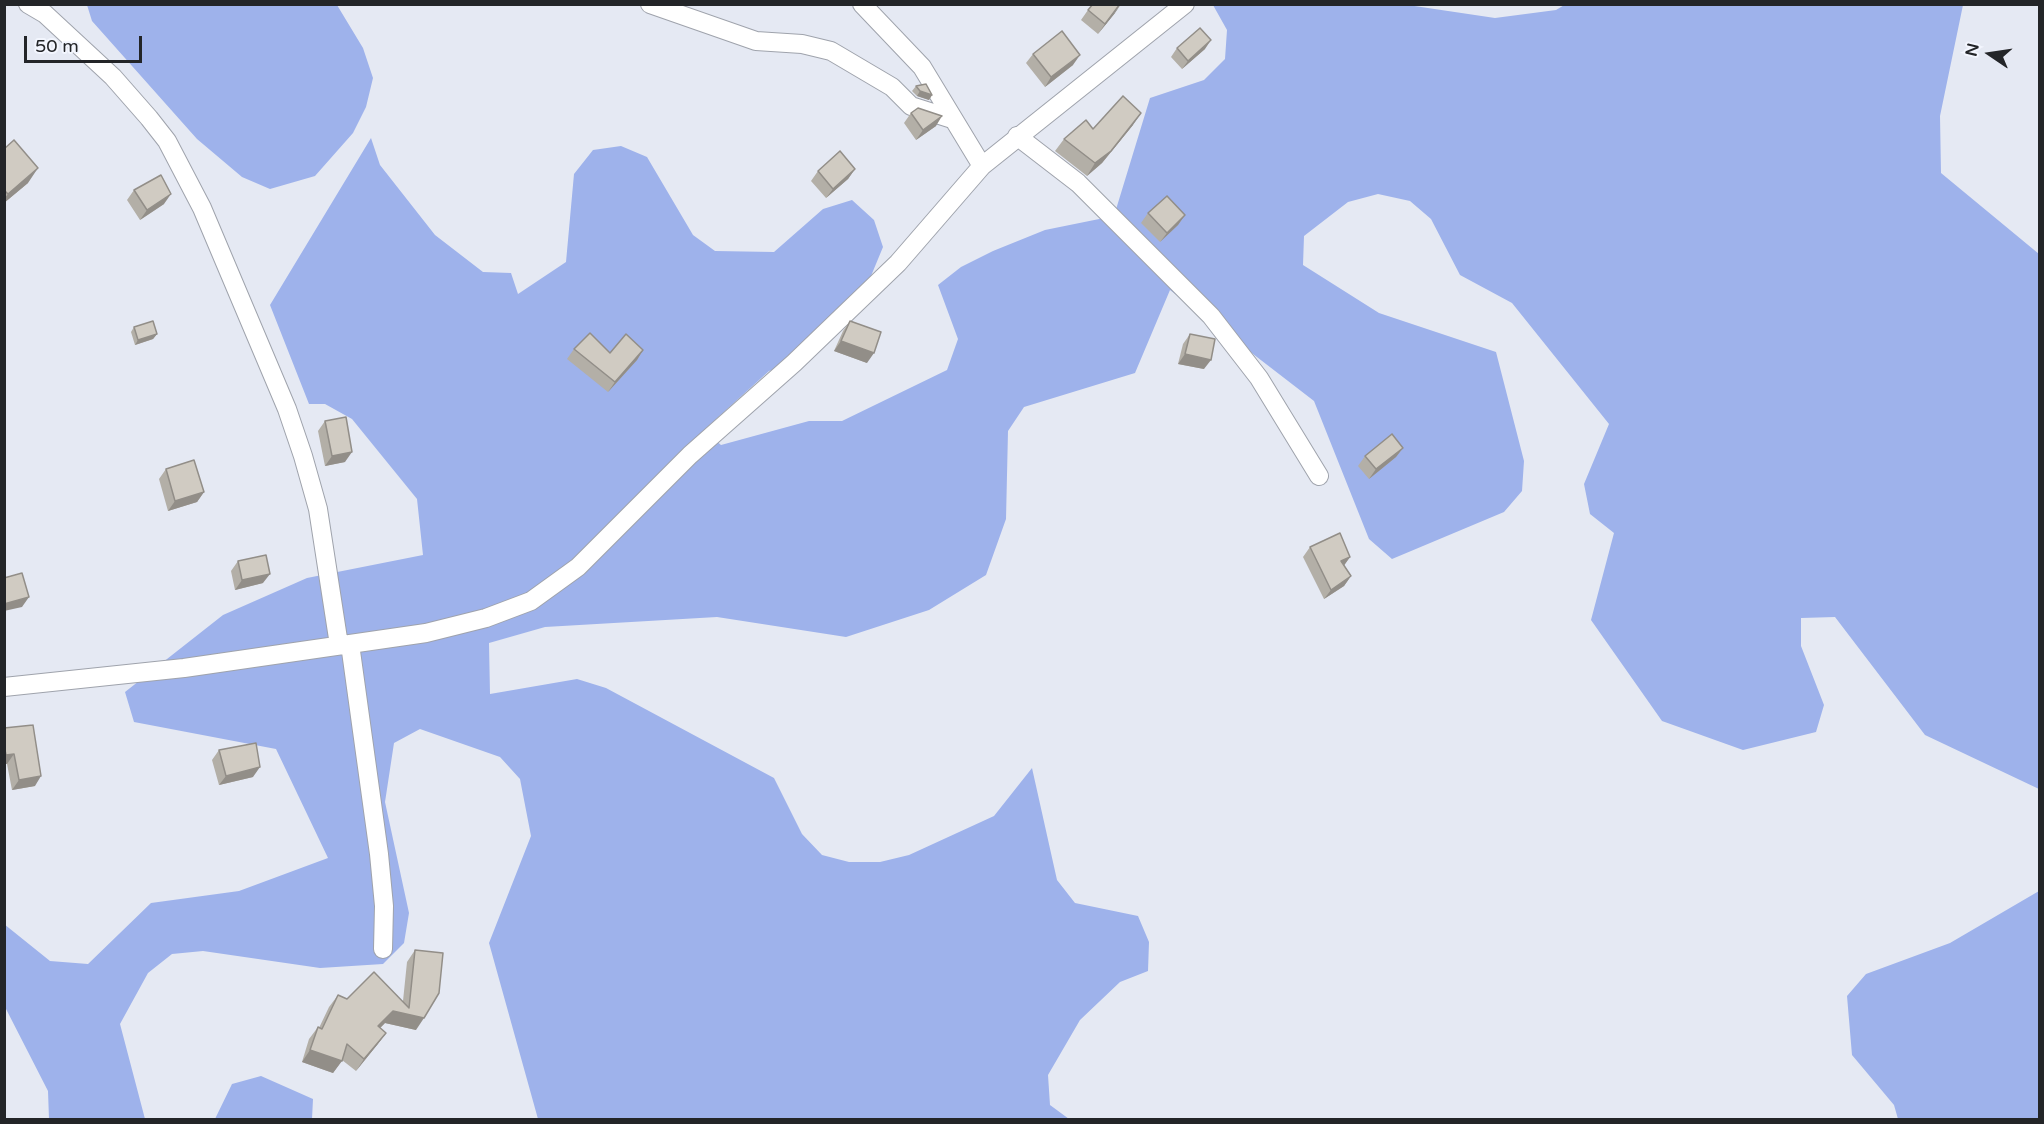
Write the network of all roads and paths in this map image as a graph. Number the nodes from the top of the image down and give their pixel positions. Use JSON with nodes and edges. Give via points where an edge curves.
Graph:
{"nodes":[{"id":1,"x":27,"y":4,"type":"edge"},
{"id":2,"x":650,"y":4,"type":"edge"},
{"id":3,"x":862,"y":4,"type":"edge"},
{"id":4,"x":1185,"y":4,"type":"edge"},
{"id":5,"x":952,"y":118,"type":"junction"},
{"id":6,"x":1017,"y":136,"type":"junction"},
{"id":7,"x":982,"y":166,"type":"junction"},
{"id":8,"x":1319,"y":476,"type":"dead end"},
{"id":9,"x":345,"y":645,"type":"junction"},
{"id":10,"x":4,"y":687,"type":"edge"},
{"id":11,"x":383,"y":949,"type":"dead end"}],
"edges":[{"from":1,"to":9,"type":"street","via":[[45,14],[113,77],[150,118],[167,141],[202,208],[303,456],[318,509]]},
{"from":2,"to":5,"type":"street","via":[[756,41],[802,44],[831,51],[891,87],[911,106]]},
{"from":3,"to":5,"type":"street","via":[[922,67]]},
{"from":4,"to":6,"type":"street"},
{"from":5,"to":7,"type":"street"},
{"from":6,"to":7,"type":"street"},
{"from":6,"to":8,"type":"street","via":[[1078,183],[1211,316],[1259,378]]},
{"from":7,"to":9,"type":"street","via":[[898,262],[794,363],[690,455],[578,567],[531,601],[486,618],[426,633]]},
{"from":9,"to":10,"type":"street","via":[[184,668]]},
{"from":9,"to":11,"type":"street","via":[[379,854]]}]}
